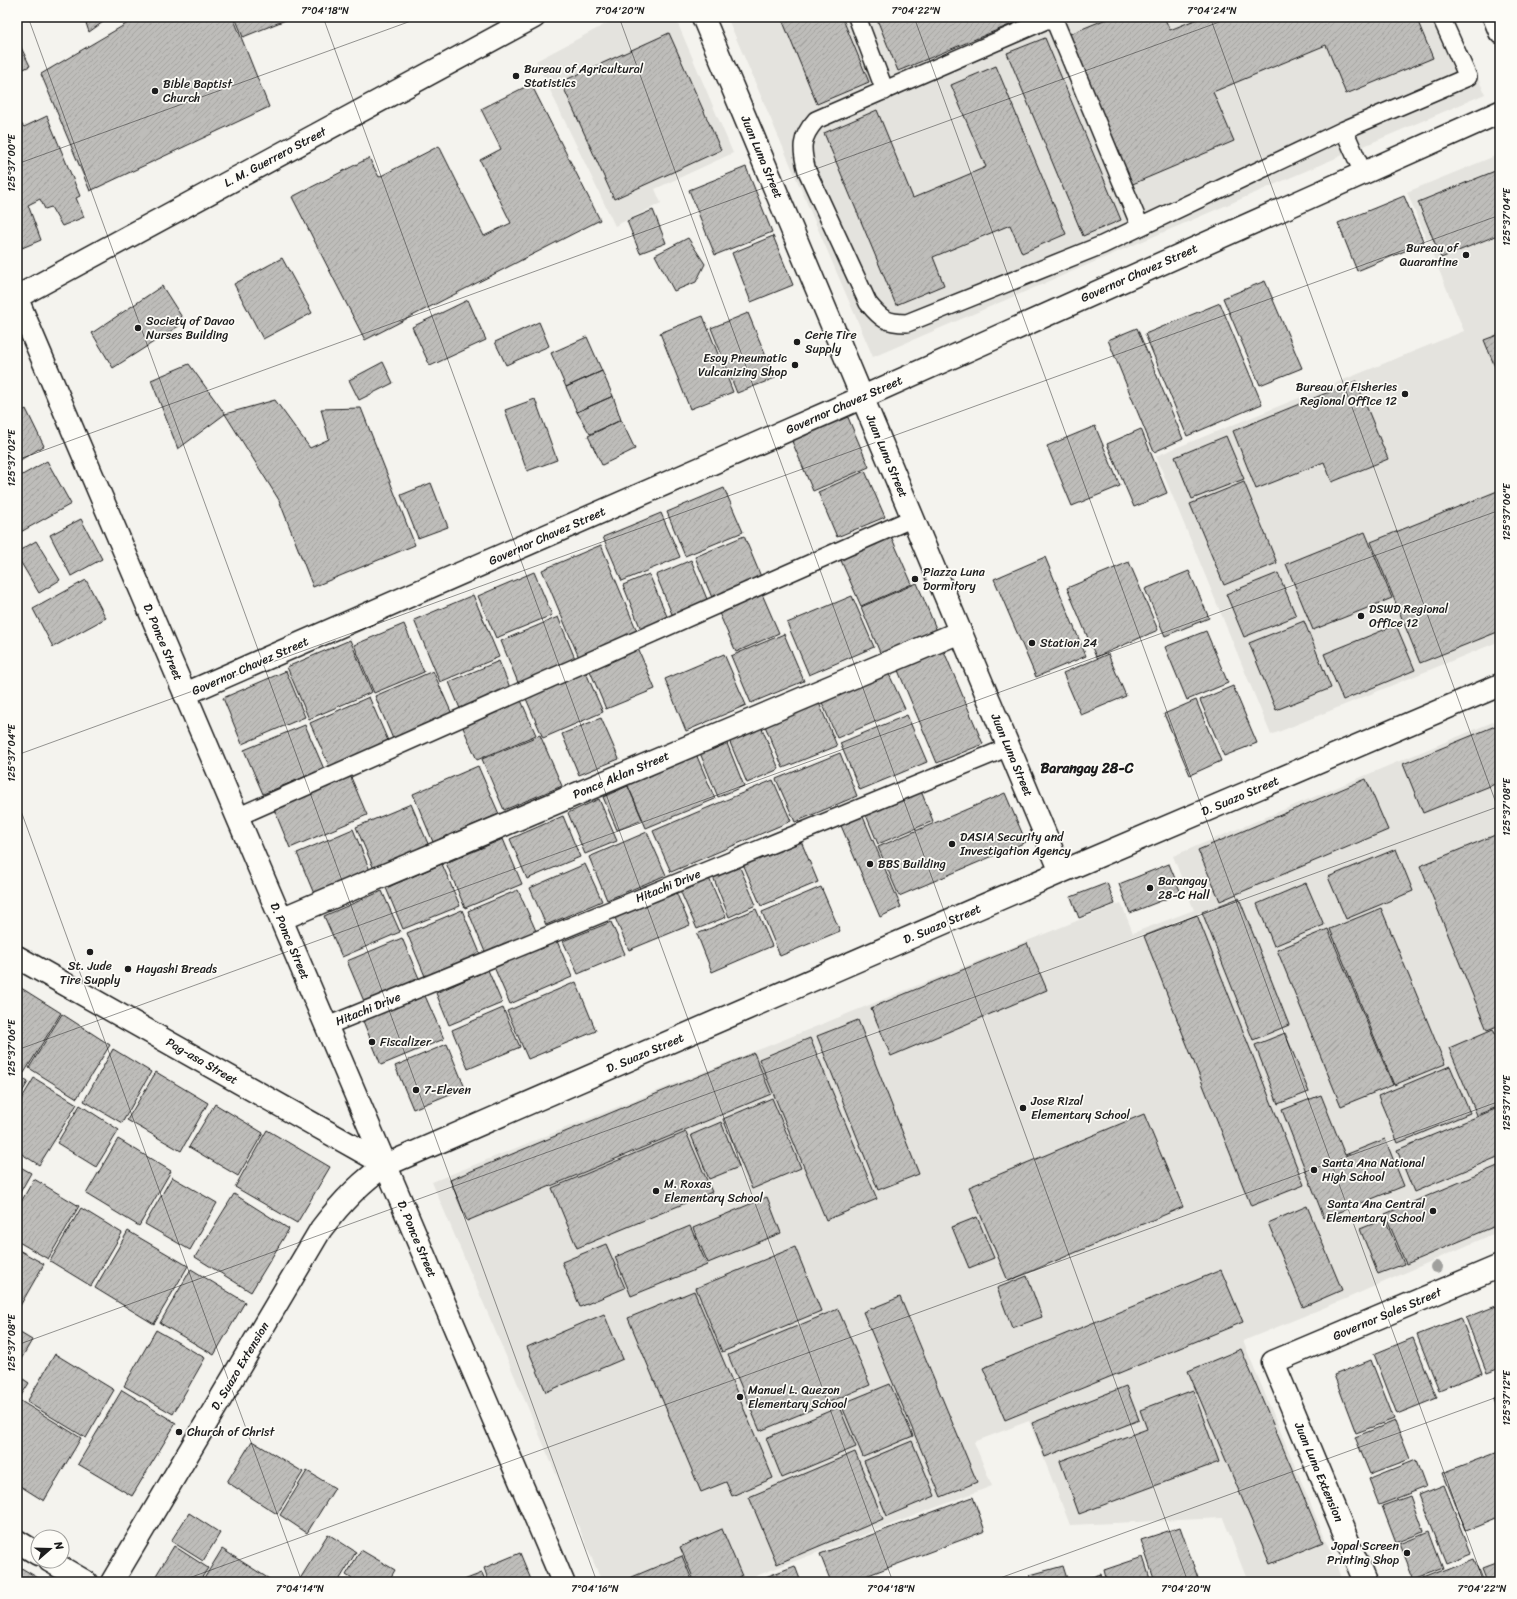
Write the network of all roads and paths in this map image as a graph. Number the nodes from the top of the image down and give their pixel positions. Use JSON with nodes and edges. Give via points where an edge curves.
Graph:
{"nodes":[{"id":1,"x":534,"y":17,"type":"edge"},
{"id":2,"x":703,"y":17,"type":"edge"},
{"id":3,"x":856,"y":17,"type":"edge"},
{"id":4,"x":1053,"y":17,"type":"edge"},
{"id":5,"x":1441,"y":17,"type":"edge"},
{"id":6,"x":1494,"y":17,"type":"edge"},
{"id":7,"x":1500,"y":32,"type":"edge"},
{"id":8,"x":885,"y":91,"type":"junction"},
{"id":9,"x":1500,"y":112,"type":"edge"},
{"id":10,"x":1344,"y":130,"type":"junction"},
{"id":11,"x":1363,"y":173,"type":"junction"},
{"id":12,"x":1140,"y":226,"type":"junction"},
{"id":13,"x":17,"y":298,"type":"edge"},
{"id":14,"x":862,"y":397,"type":"junction"},
{"id":15,"x":913,"y":518,"type":"junction"},
{"id":16,"x":960,"y":632,"type":"junction"},
{"id":17,"x":1500,"y":685,"type":"edge"},
{"id":18,"x":185,"y":694,"type":"junction"},
{"id":19,"x":1009,"y":747,"type":"junction"},
{"id":20,"x":237,"y":817,"type":"junction"},
{"id":21,"x":1061,"y":872,"type":"junction"},
{"id":22,"x":281,"y":919,"type":"junction"},
{"id":23,"x":17,"y":956,"type":"edge"},
{"id":24,"x":327,"y":1026,"type":"junction"},
{"id":25,"x":386,"y":1165,"type":"junction"},
{"id":26,"x":1500,"y":1266,"type":"edge"},
{"id":27,"x":1273,"y":1362,"type":"joint"},
{"id":28,"x":17,"y":1541,"type":"edge"},
{"id":29,"x":30,"y":1549,"type":"edge"},
{"id":30,"x":64,"y":1569,"type":"edge"},
{"id":31,"x":86,"y":1582,"type":"edge"},
{"id":32,"x":112,"y":1582,"type":"edge"},
{"id":33,"x":563,"y":1582,"type":"edge"},
{"id":34,"x":1365,"y":1582,"type":"edge"}],
"edges":[{"from":1,"to":13,"type":"street","name":"L. M. Guerrero Street"},
{"from":2,"to":14,"type":"street","name":"Juan Luna Street"},
{"from":3,"to":8,"type":"lane"},
{"from":4,"to":8,"type":"lane"},
{"from":4,"to":12,"type":"lane"},
{"from":5,"to":10,"type":"lane","via":[[1468,77]]},
{"from":6,"to":7,"type":"street"},
{"from":8,"to":12,"type":"lane","via":[[816,120],[804,139],[802,152],[807,171],[868,303],[879,316],[893,323],[907,323],[1102,244]]},
{"from":9,"to":11,"type":"street","name":"Governor Chavez Street"},
{"from":10,"to":11,"type":"lane"},
{"from":10,"to":12,"type":"lane"},
{"from":11,"to":14,"type":"street","name":"Governor Chavez Street"},
{"from":13,"to":18,"type":"street","name":"D. Ponce Street"},
{"from":14,"to":15,"type":"street","name":"Juan Luna Street"},
{"from":14,"to":18,"type":"street","name":"Governor Chavez Street"},
{"from":15,"to":16,"type":"street","name":"Juan Luna Street"},
{"from":15,"to":20,"type":"lane"},
{"from":16,"to":19,"type":"street","name":"Juan Luna Street"},
{"from":16,"to":22,"type":"street","name":"Ponce Aklan Street"},
{"from":17,"to":21,"type":"street","name":"D. Suazo Street"},
{"from":18,"to":20,"type":"street","name":"D. Ponce Street"},
{"from":19,"to":21,"type":"street","name":"Juan Luna Street"},
{"from":19,"to":24,"type":"lane","name":"Hitachi Drive"},
{"from":20,"to":22,"type":"street","name":"D. Ponce Street"},
{"from":21,"to":25,"type":"street","name":"D. Suazo Street"},
{"from":22,"to":24,"type":"street","name":"D. Ponce Street"},
{"from":23,"to":25,"type":"street","name":"Pag-asa Street"},
{"from":24,"to":25,"type":"street","name":"D. Ponce Street"},
{"from":25,"to":32,"type":"street","name":"D. Suazo Extension","via":[[352,1192],[321,1229]]},
{"from":25,"to":33,"type":"street","name":"D. Ponce Street"},
{"from":26,"to":27,"type":"street","name":"Governor Sales Street"},
{"from":27,"to":34,"type":"street","name":"Juan Luna Extension"},
{"from":28,"to":29,"type":"street"},
{"from":30,"to":31,"type":"street"}]}
